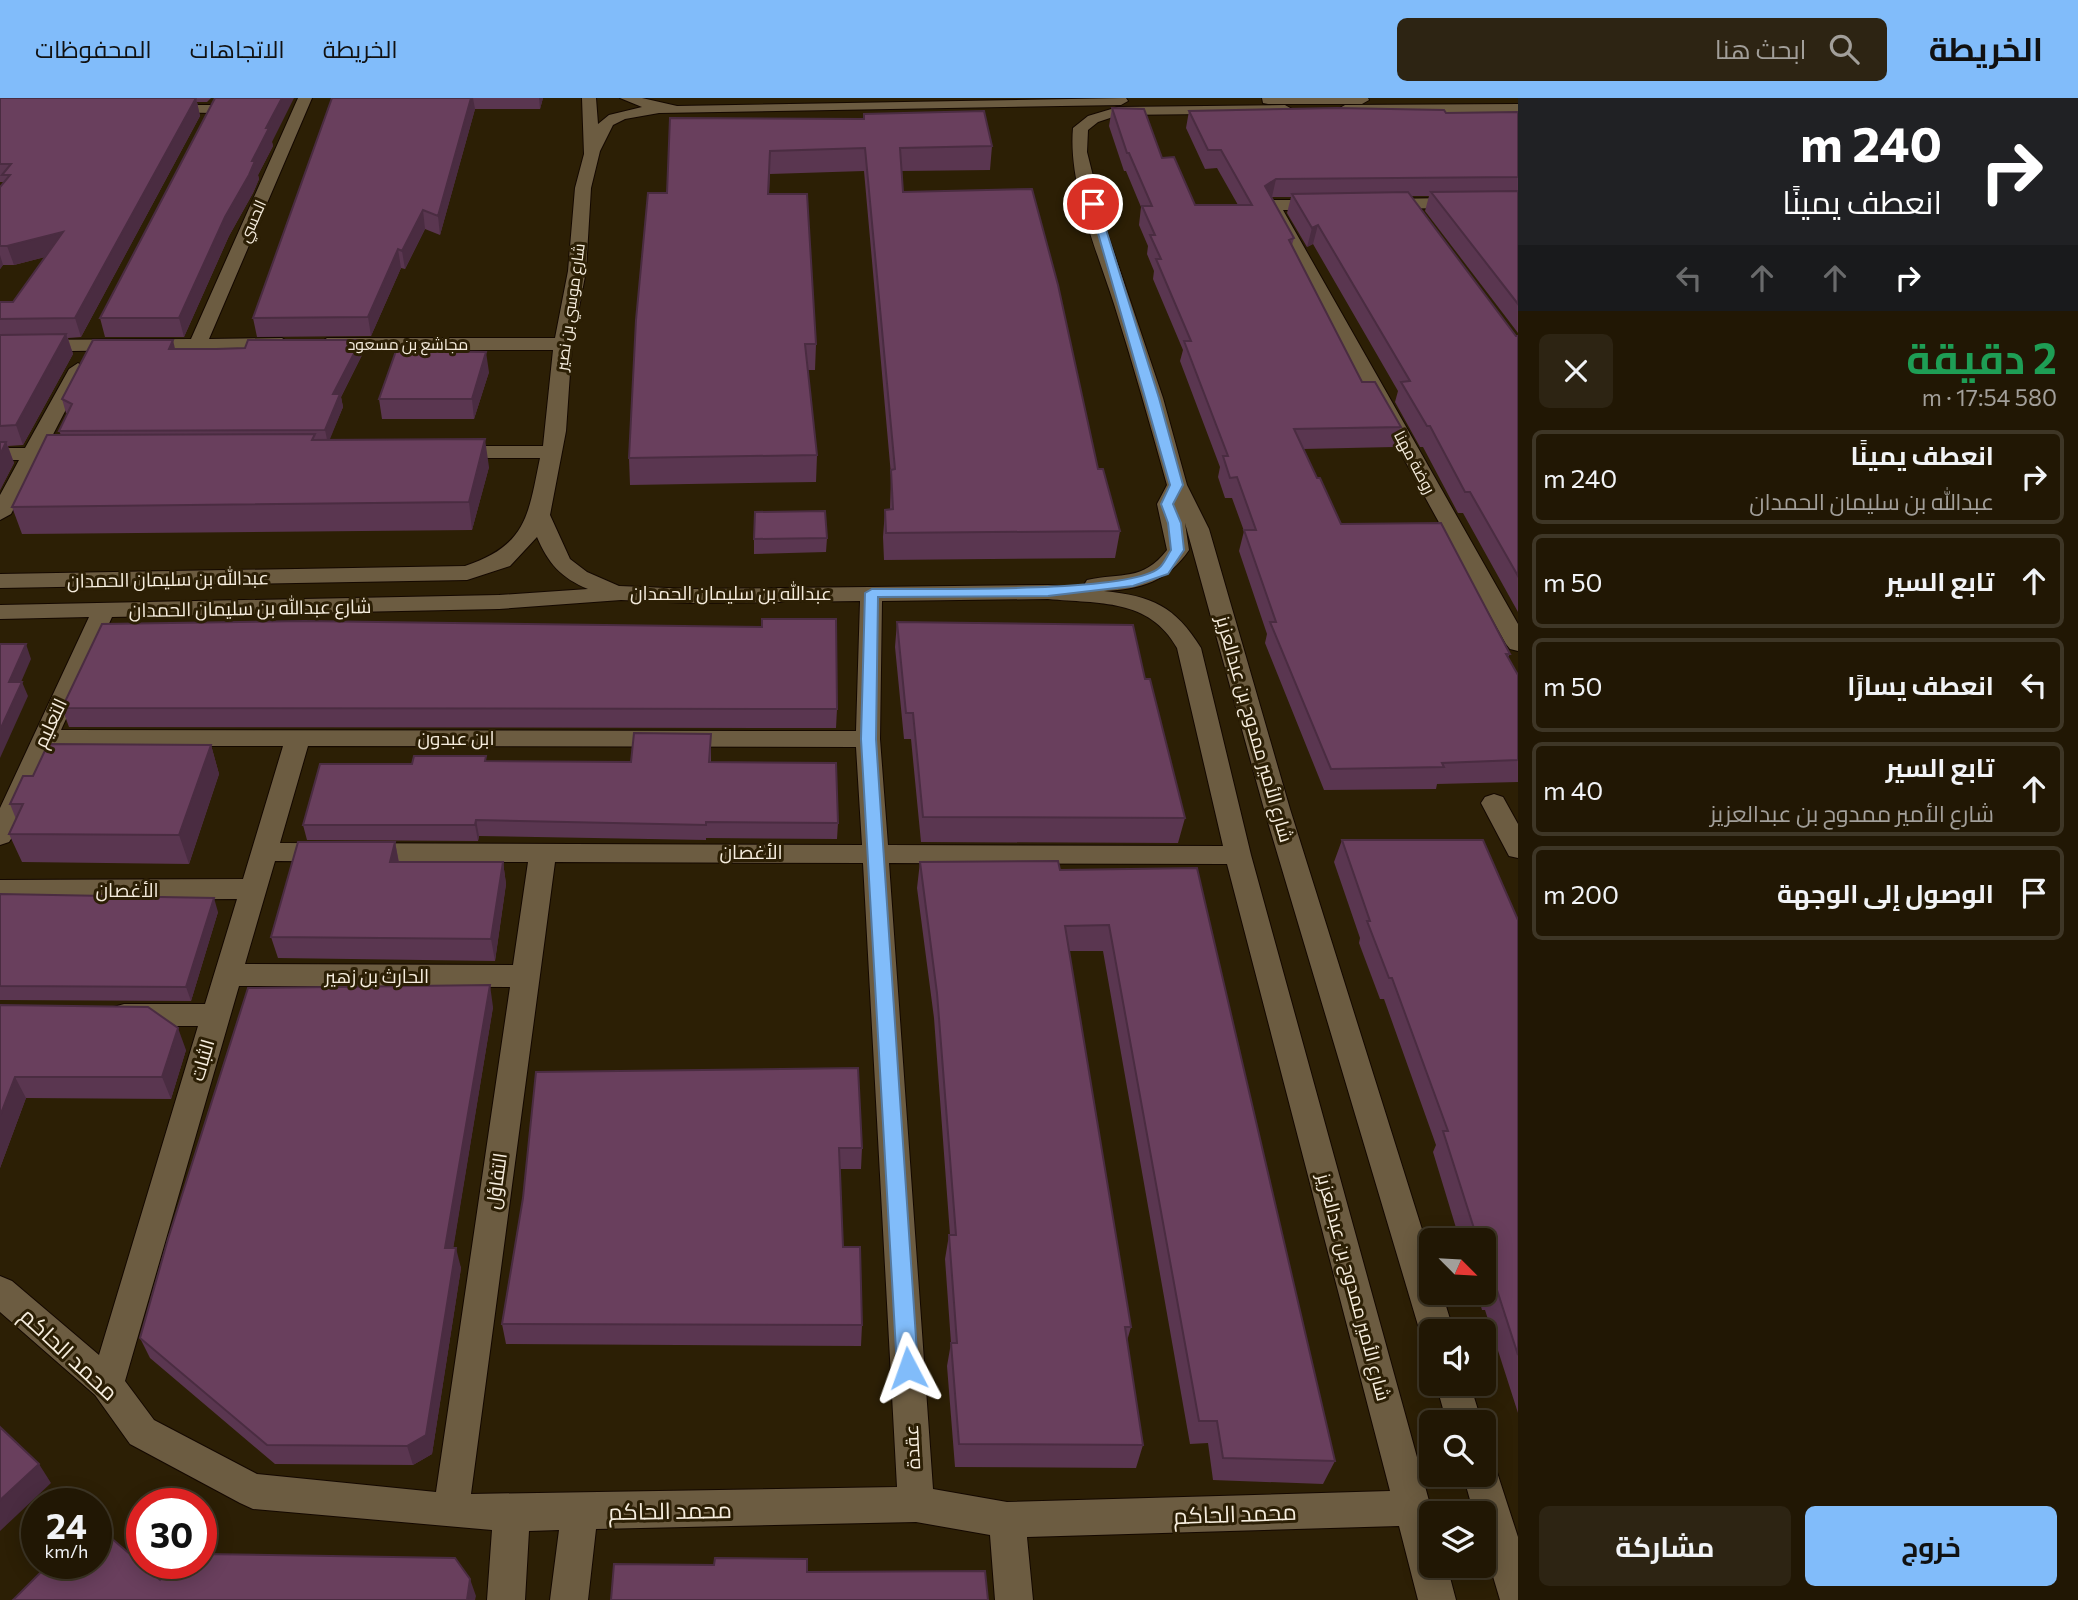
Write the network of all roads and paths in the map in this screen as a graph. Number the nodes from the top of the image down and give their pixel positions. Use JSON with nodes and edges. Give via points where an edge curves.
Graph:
{"nodes":[{"id":1,"x":589,"y":98,"type":"edge"},
{"id":2,"x":627,"y":98,"type":"edge"},
{"id":3,"x":1518,"y":98,"type":"edge"},
{"id":4,"x":309,"y":100,"type":"edge"},
{"id":5,"x":951,"y":105,"type":"junction"},
{"id":6,"x":1518,"y":108,"type":"edge"},
{"id":7,"x":146,"y":109,"type":"edge"},
{"id":8,"x":662,"y":109,"type":"junction"},
{"id":9,"x":213,"y":110,"type":"edge"},
{"id":10,"x":1070,"y":130,"type":"junction"},
{"id":11,"x":592,"y":155,"type":"junction"},
{"id":12,"x":1518,"y":202,"type":"edge"},
{"id":13,"x":1340,"y":204,"type":"edge"},
{"id":14,"x":1368,"y":204,"type":"edge"},
{"id":15,"x":1409,"y":204,"type":"junction"},
{"id":16,"x":1425,"y":225,"type":"edge"},
{"id":17,"x":94,"y":339,"type":"junction"},
{"id":18,"x":198,"y":344,"type":"junction"},
{"id":19,"x":563,"y":344,"type":"junction"},
{"id":20,"x":0,"y":346,"type":"edge"},
{"id":21,"x":439,"y":452,"type":"edge"},
{"id":22,"x":551,"y":452,"type":"junction"},
{"id":23,"x":0,"y":454,"type":"edge"},
{"id":24,"x":34,"y":454,"type":"junction"},
{"id":25,"x":90,"y":454,"type":"edge"},
{"id":26,"x":1177,"y":485,"type":"junction"},
{"id":27,"x":0,"y":514,"type":"edge"},
{"id":28,"x":539,"y":514,"type":"junction"},
{"id":29,"x":0,"y":581,"type":"edge"},
{"id":30,"x":1048,"y":592,"type":"junction"},
{"id":31,"x":621,"y":593,"type":"junction"},
{"id":32,"x":872,"y":593,"type":"junction"},
{"id":33,"x":499,"y":602,"type":"joint"},
{"id":34,"x":0,"y":612,"type":"edge"},
{"id":35,"x":103,"y":612,"type":"junction"},
{"id":36,"x":1518,"y":644,"type":"edge"},
{"id":37,"x":298,"y":737,"type":"junction"},
{"id":38,"x":43,"y":738,"type":"junction"},
{"id":39,"x":868,"y":739,"type":"junction"},
{"id":40,"x":1494,"y":803,"type":"dead end"},
{"id":41,"x":0,"y":836,"type":"edge"},
{"id":42,"x":1518,"y":849,"type":"edge"},
{"id":43,"x":265,"y":852,"type":"junction"},
{"id":44,"x":543,"y":852,"type":"junction"},
{"id":45,"x":876,"y":852,"type":"junction"},
{"id":46,"x":1238,"y":855,"type":"junction"},
{"id":47,"x":254,"y":889,"type":"junction"},
{"id":48,"x":0,"y":890,"type":"edge"},
{"id":49,"x":229,"y":975,"type":"junction"},
{"id":50,"x":524,"y":976,"type":"junction"},
{"id":51,"x":94,"y":1014,"type":"edge"},
{"id":52,"x":216,"y":1015,"type":"junction"},
{"id":53,"x":0,"y":1291,"type":"edge"},
{"id":54,"x":1433,"y":1319,"type":"edge"},
{"id":55,"x":107,"y":1384,"type":"junction"},
{"id":56,"x":1484,"y":1487,"type":"edge"},
{"id":57,"x":916,"y":1504,"type":"junction"},
{"id":58,"x":1413,"y":1508,"type":"junction"},
{"id":59,"x":451,"y":1511,"type":"junction"},
{"id":60,"x":512,"y":1513,"type":"junction"},
{"id":61,"x":580,"y":1513,"type":"junction"},
{"id":62,"x":1007,"y":1520,"type":"junction"},
{"id":63,"x":1518,"y":1598,"type":"edge"},
{"id":64,"x":506,"y":1600,"type":"edge"},
{"id":65,"x":569,"y":1600,"type":"edge"},
{"id":66,"x":1014,"y":1600,"type":"edge"},
{"id":67,"x":1437,"y":1600,"type":"edge"}],
"edges":[{"from":1,"to":11,"type":"street","name":"شارع موسي بن نصير"},
{"from":2,"to":8,"type":"street"},
{"from":3,"to":5,"type":"street"},
{"from":4,"to":18,"type":"street","name":"الحسي"},
{"from":5,"to":8,"type":"street"},
{"from":5,"to":10,"type":"street","via":[[1018,107]]},
{"from":6,"to":10,"type":"street","via":[[1118,111]]},
{"from":7,"to":9,"type":"street"},
{"from":8,"to":11,"type":"street","via":[[608,122],[598,130]]},
{"from":10,"to":26,"type":"street","name":"شارع الأمير ممدوح بن عبدالعزيز"},
{"from":11,"to":19,"type":"street","name":"شارع موسي بن نصير","via":[[583,188],[576,271]]},
{"from":12,"to":15,"type":"street"},
{"from":13,"to":36,"type":"street","name":"روضة مهنا","via":[[1272,205]]},
{"from":14,"to":15,"type":"street"},
{"from":15,"to":16,"type":"street"},
{"from":17,"to":18,"type":"street","name":"مجاشع بن مسعود"},
{"from":17,"to":20,"type":"street","name":"مجاشع بن مسعود"},
{"from":17,"to":24,"type":"street"},
{"from":18,"to":19,"type":"street","name":"مجاشع بن مسعود"},
{"from":19,"to":22,"type":"street","name":"شارع موسي بن نصير"},
{"from":21,"to":22,"type":"street"},
{"from":22,"to":28,"type":"street","name":"شارع موسي بن نصير"},
{"from":23,"to":24,"type":"street"},
{"from":24,"to":25,"type":"street"},
{"from":24,"to":27,"type":"street"},
{"from":26,"to":30,"type":"street","via":[[1167,504],[1178,550],[1163,572],[1133,582]]},
{"from":26,"to":54,"type":"street","name":"شارع الأمير ممدوح بن عبدالعزيز","via":[[1198,529]]},
{"from":28,"to":29,"type":"street","name":"عبدالله بن سليمان الحمدان","via":[[531,531],[502,561],[467,573]]},
{"from":28,"to":31,"type":"street","via":[[561,566],[580,579]]},
{"from":30,"to":32,"type":"street","name":"عبدالله بن سليمان الحمدان"},
{"from":30,"to":46,"type":"street","name":"شارع الأمير ممدوح بن عبدالعزيز","via":[[1125,600],[1150,607],[1176,626],[1189,648]]},
{"from":31,"to":32,"type":"street","name":"عبدالله بن سليمان الحمدان"},
{"from":31,"to":33,"type":"street","name":"عبدالله بن سليمان الحمدان"},
{"from":32,"to":39,"type":"street","name":"عقدة"},
{"from":33,"to":35,"type":"street","name":"شارع عبدالله بن سليمان الحمدان"},
{"from":34,"to":35,"type":"street","name":"شارع عبدالله بن سليمان الحمدان"},
{"from":35,"to":38,"type":"street","name":"التعليم"},
{"from":37,"to":38,"type":"street","name":"ابن عبدون"},
{"from":37,"to":39,"type":"street","name":"ابن عبدون"},
{"from":37,"to":43,"type":"street","name":"الثبات"},
{"from":38,"to":41,"type":"street","name":"التعليم"},
{"from":39,"to":45,"type":"street","name":"عقدة"},
{"from":40,"to":42,"type":"street"},
{"from":43,"to":44,"type":"street","name":"الأغصان"},
{"from":43,"to":47,"type":"street","name":"الثبات"},
{"from":44,"to":45,"type":"street","name":"الأغصان"},
{"from":44,"to":50,"type":"street","name":"التفاؤل"},
{"from":45,"to":46,"type":"street","name":"الأغصان"},
{"from":45,"to":57,"type":"street","name":"عقدة"},
{"from":46,"to":58,"type":"street","name":"شارع الأمير ممدوح بن عبدالعزيز"},
{"from":47,"to":48,"type":"street","name":"الأغصان"},
{"from":47,"to":49,"type":"street","name":"الثبات"},
{"from":49,"to":50,"type":"street","name":"الحارث بن زهير"},
{"from":49,"to":52,"type":"street","name":"الثبات"},
{"from":50,"to":59,"type":"street","name":"التفاؤل"},
{"from":51,"to":52,"type":"street"},
{"from":52,"to":55,"type":"street","name":"الثبات"},
{"from":53,"to":55,"type":"street","name":"محمد الحاكم"},
{"from":55,"to":59,"type":"street","name":"محمد الحاكم","via":[[142,1432],[253,1491]]},
{"from":56,"to":63,"type":"street"},
{"from":57,"to":61,"type":"street","name":"محمد الحاكم"},
{"from":57,"to":62,"type":"street","name":"محمد الحاكم"},
{"from":58,"to":62,"type":"street","name":"محمد الحاكم"},
{"from":58,"to":67,"type":"street","name":"شارع الأمير ممدوح بن عبدالعزيز"},
{"from":59,"to":60,"type":"street","name":"محمد الحاكم"},
{"from":60,"to":61,"type":"street","name":"محمد الحاكم"},
{"from":60,"to":64,"type":"street"},
{"from":61,"to":65,"type":"street"},
{"from":62,"to":66,"type":"street"}]}
